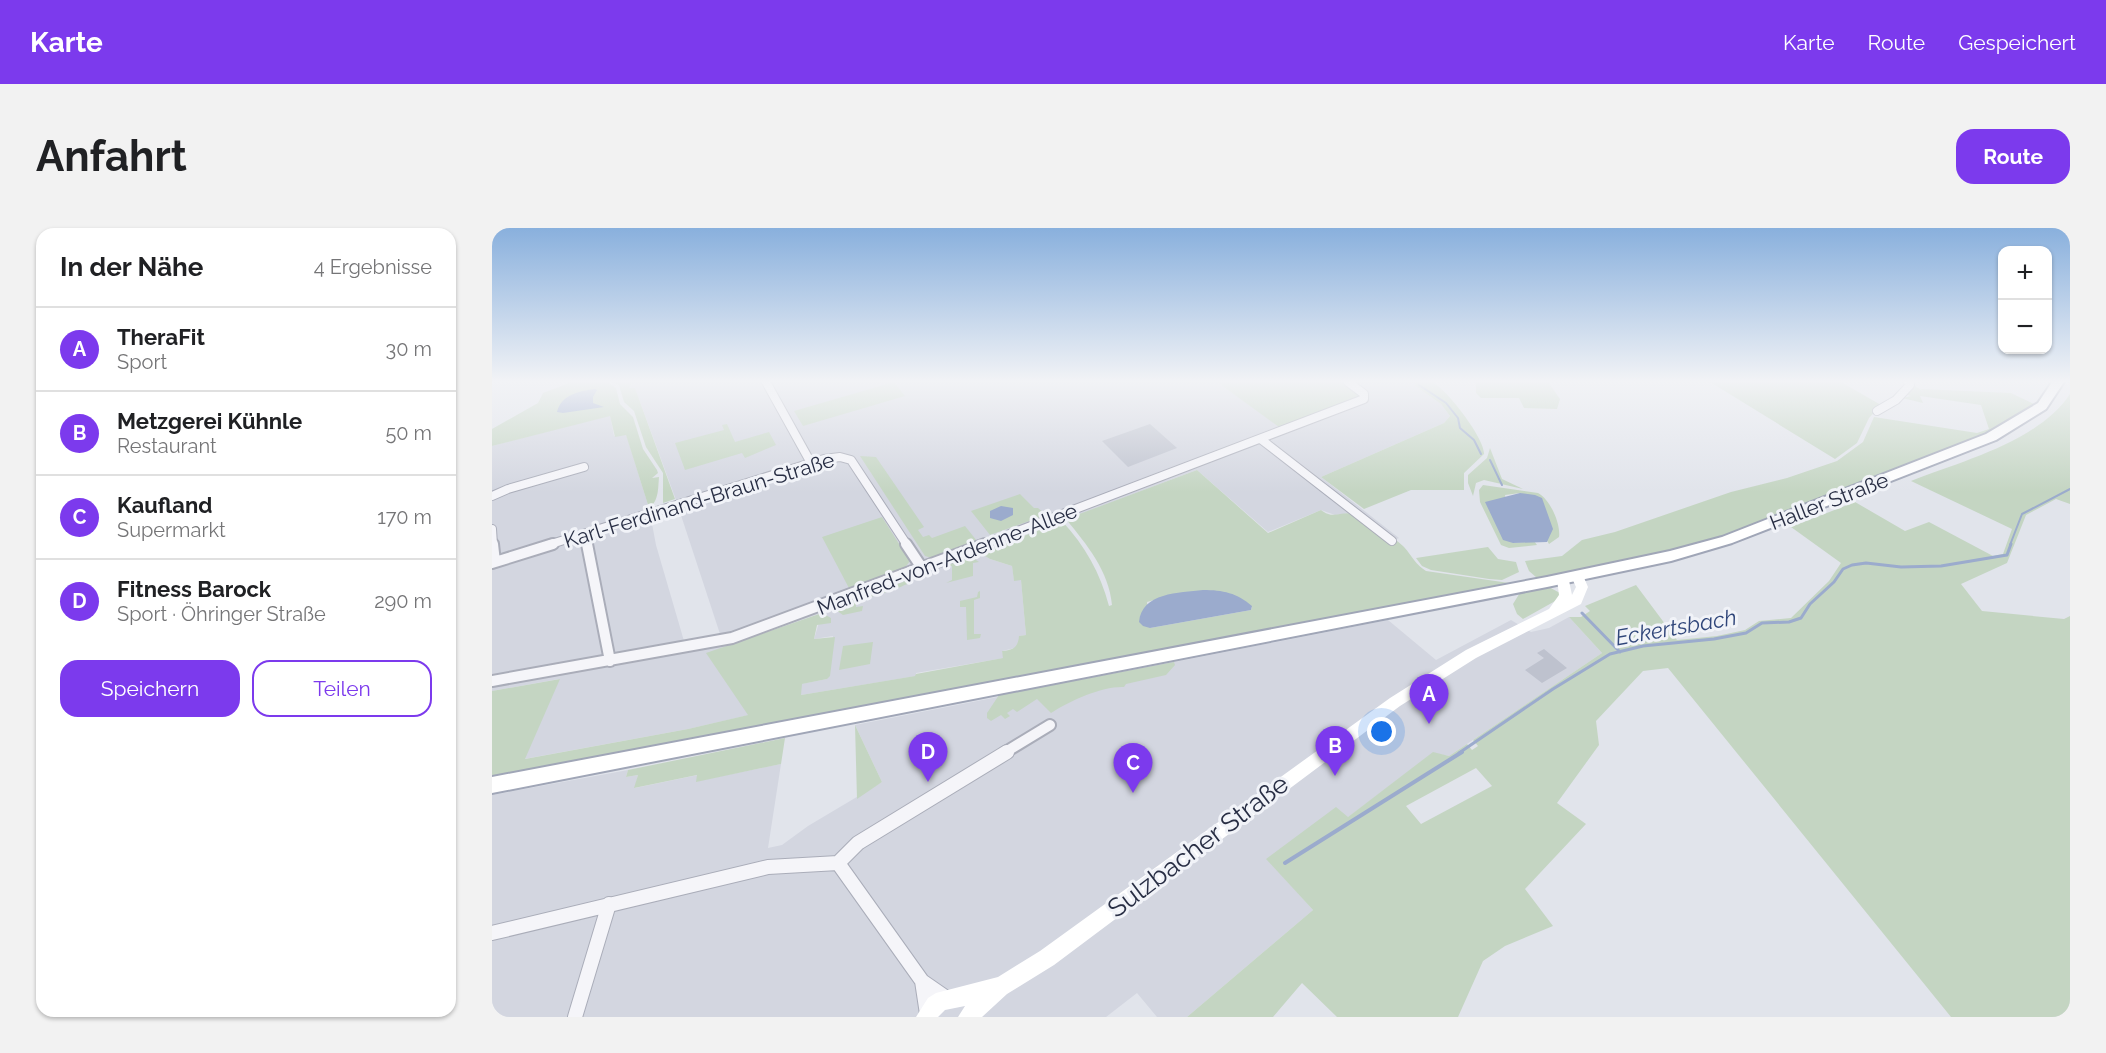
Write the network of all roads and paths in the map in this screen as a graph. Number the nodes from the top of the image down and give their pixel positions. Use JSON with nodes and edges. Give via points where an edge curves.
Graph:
{"nodes":[{"id":1,"x":786,"y":419,"type":"edge"},
{"id":2,"x":1317,"y":419,"type":"edge"},
{"id":3,"x":2024,"y":419,"type":"edge"},
{"id":4,"x":1262,"y":440,"type":"junction"},
{"id":5,"x":810,"y":464,"type":"junction"},
{"id":6,"x":584,"y":467,"type":"dead end"},
{"id":7,"x":492,"y":496,"type":"edge"},
{"id":8,"x":492,"y":529,"type":"edge"},
{"id":9,"x":585,"y":534,"type":"junction"},
{"id":10,"x":1392,"y":541,"type":"dead end"},
{"id":11,"x":494,"y":563,"type":"edge"},
{"id":12,"x":922,"y":568,"type":"junction"},
{"id":13,"x":1570,"y":577,"type":"junction"},
{"id":14,"x":610,"y":661,"type":"junction"},
{"id":15,"x":492,"y":681,"type":"edge"},
{"id":16,"x":1050,"y":725,"type":"dead end"},
{"id":17,"x":492,"y":785,"type":"edge"},
{"id":18,"x":838,"y":863,"type":"junction"},
{"id":19,"x":609,"y":904,"type":"junction"},
{"id":20,"x":492,"y":933,"type":"edge"},
{"id":21,"x":922,"y":981,"type":"junction"},
{"id":22,"x":1000,"y":987,"type":"junction"},
{"id":23,"x":951,"y":999,"type":"junction"},
{"id":24,"x":926,"y":1016,"type":"edge"},
{"id":25,"x":575,"y":1017,"type":"edge"},
{"id":26,"x":966,"y":1017,"type":"edge"}],
"edges":[{"from":1,"to":5,"type":"street"},
{"from":2,"to":4,"type":"street","name":"Manfred-von-Ardenne-Allee"},
{"from":3,"to":13,"type":"main road","name":"Haller Straße","via":[[1949,455],[1727,540]]},
{"from":4,"to":10,"type":"street"},
{"from":4,"to":12,"type":"street","name":"Manfred-von-Ardenne-Allee"},
{"from":5,"to":9,"type":"street","name":"Karl-Ferdinand-Braun-Straße"},
{"from":5,"to":12,"type":"street","name":"Karl-Ferdinand-Braun-Straße","via":[[836,457],[851,460]]},
{"from":6,"to":7,"type":"street"},
{"from":8,"to":11,"type":"street"},
{"from":9,"to":11,"type":"street","name":"Karl-Ferdinand-Braun-Straße"},
{"from":9,"to":14,"type":"street"},
{"from":12,"to":14,"type":"street","name":"Manfred-von-Ardenne-Allee","via":[[732,638]]},
{"from":13,"to":17,"type":"main road","name":"Haller Straße"},
{"from":13,"to":22,"type":"street","name":"Sulzbacher Straße","via":[[1566,596],[1552,613],[1472,654],[1395,702],[1047,958]]},
{"from":14,"to":15,"type":"street","name":"Manfred-von-Ardenne-Allee"},
{"from":16,"to":18,"type":"street","via":[[858,843]]},
{"from":18,"to":19,"type":"street","via":[[768,867]]},
{"from":18,"to":21,"type":"street"},
{"from":19,"to":20,"type":"street"},
{"from":19,"to":25,"type":"street"},
{"from":21,"to":23,"type":"street"},
{"from":21,"to":24,"type":"street"},
{"from":22,"to":23,"type":"street","name":"Sulzbacher Straße"},
{"from":22,"to":26,"type":"street","name":"Sulzbacher Straße"},
{"from":23,"to":24,"type":"street","name":"Sulzbacher Straße","via":[[938,1002]]},
{"from":23,"to":26,"type":"street","name":"Sulzbacher Straße","via":[[963,1008]]}]}
